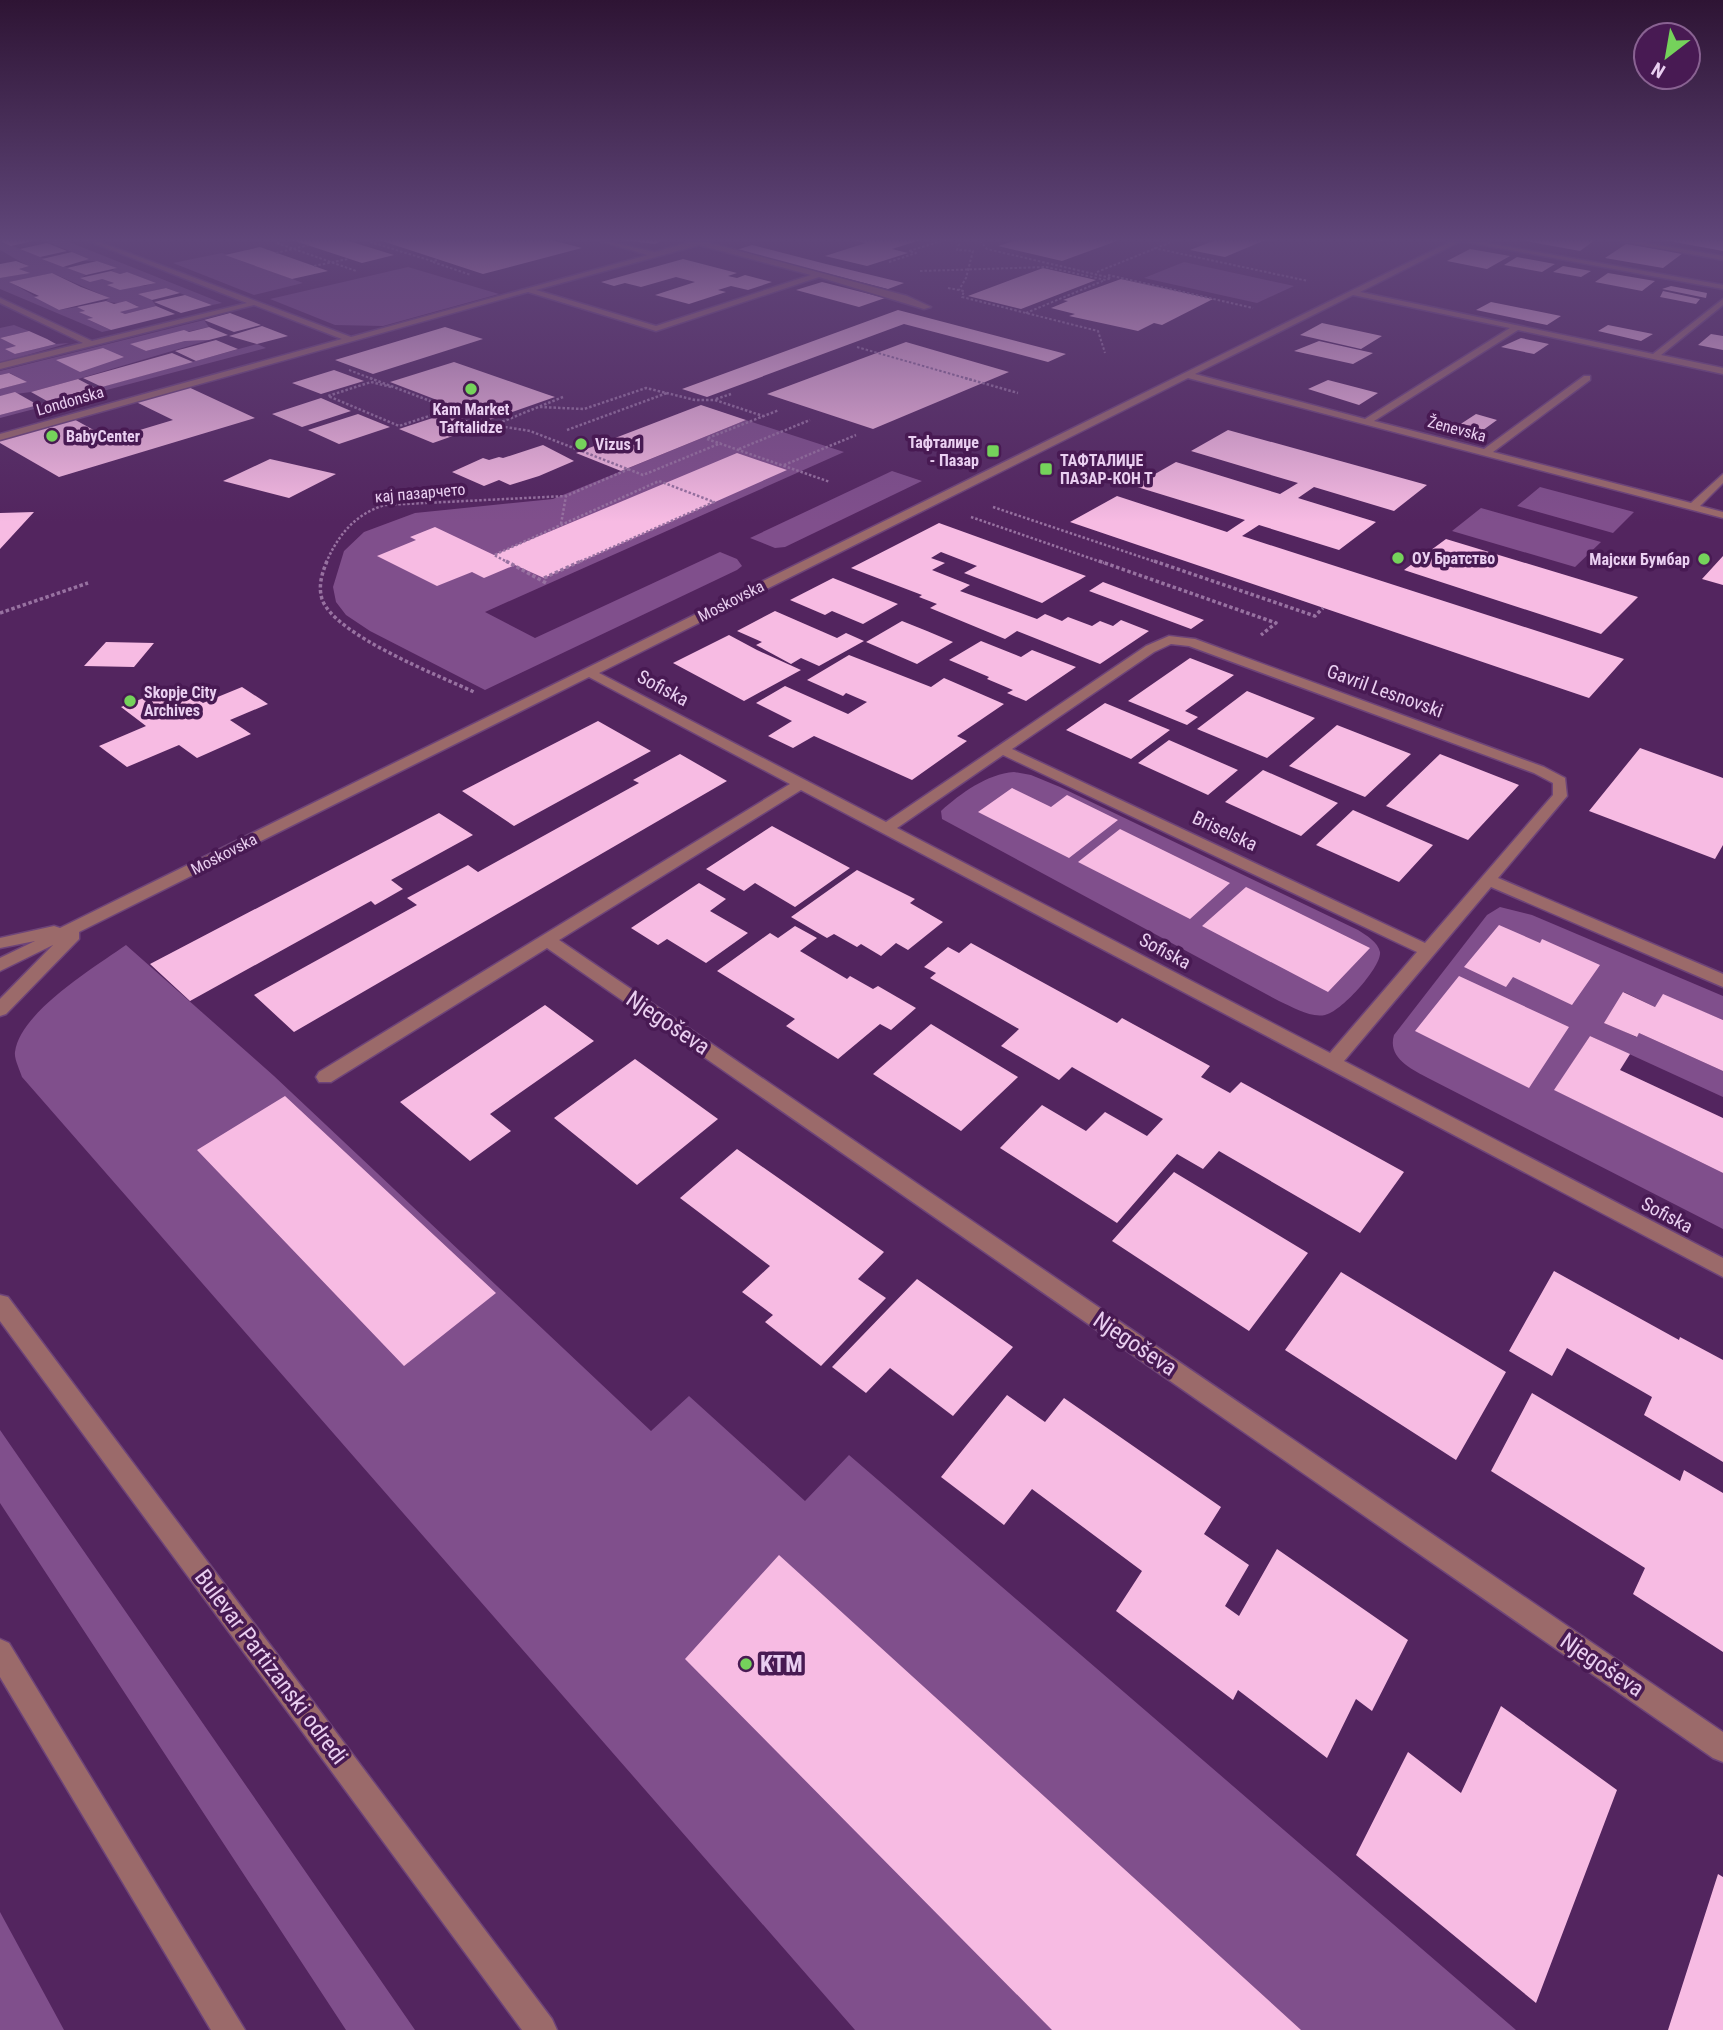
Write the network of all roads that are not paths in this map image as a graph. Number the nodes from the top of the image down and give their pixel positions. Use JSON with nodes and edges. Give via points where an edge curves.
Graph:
{"nodes":[{"id":1,"x":69,"y":333,"type":"edge"},
{"id":2,"x":132,"y":333,"type":"edge"},
{"id":3,"x":330,"y":333,"type":"edge"},
{"id":4,"x":375,"y":333,"type":"edge"},
{"id":5,"x":1268,"y":333,"type":"edge"},
{"id":6,"x":1508,"y":333,"type":"edge"},
{"id":7,"x":1539,"y":333,"type":"edge"},
{"id":8,"x":1684,"y":333,"type":"edge"},
{"id":9,"x":349,"y":340,"type":"junction"},
{"id":10,"x":90,"y":343,"type":"junction"},
{"id":11,"x":1655,"y":356,"type":"junction"},
{"id":12,"x":0,"y":366,"type":"edge"},
{"id":13,"x":1723,"y":371,"type":"edge"},
{"id":14,"x":1184,"y":374,"type":"junction"},
{"id":15,"x":1587,"y":378,"type":"dead end"},
{"id":16,"x":1366,"y":422,"type":"junction"},
{"id":17,"x":0,"y":437,"type":"edge"},
{"id":18,"x":1485,"y":453,"type":"junction"},
{"id":19,"x":1723,"y":477,"type":"edge"},
{"id":20,"x":1693,"y":507,"type":"junction"},
{"id":21,"x":1723,"y":515,"type":"edge"},
{"id":22,"x":588,"y":672,"type":"junction"},
{"id":23,"x":1003,"y":750,"type":"junction"},
{"id":24,"x":801,"y":784,"type":"junction"},
{"id":25,"x":886,"y":829,"type":"junction"},
{"id":26,"x":1488,"y":880,"type":"junction"},
{"id":27,"x":85,"y":924,"type":"junction"},
{"id":28,"x":547,"y":940,"type":"junction"},
{"id":29,"x":0,"y":943,"type":"edge"},
{"id":30,"x":1428,"y":951,"type":"junction"},
{"id":31,"x":0,"y":965,"type":"edge"},
{"id":32,"x":1723,"y":981,"type":"edge"},
{"id":33,"x":0,"y":1010,"type":"edge"},
{"id":34,"x":1332,"y":1063,"type":"junction"},
{"id":35,"x":325,"y":1077,"type":"dead end"},
{"id":36,"x":1723,"y":1268,"type":"edge"},
{"id":37,"x":0,"y":1304,"type":"edge"},
{"id":38,"x":0,"y":1652,"type":"edge"},
{"id":39,"x":1723,"y":1748,"type":"edge"},
{"id":40,"x":229,"y":2030,"type":"edge"},
{"id":41,"x":541,"y":2030,"type":"edge"}],
"edges":[{"from":1,"to":10,"type":"street"},
{"from":2,"to":10,"type":"street"},
{"from":3,"to":9,"type":"street"},
{"from":4,"to":9,"type":"street","name":"Londonska"},
{"from":5,"to":14,"type":"street","name":"Moskovska"},
{"from":6,"to":16,"type":"street"},
{"from":7,"to":11,"type":"street"},
{"from":8,"to":11,"type":"street"},
{"from":9,"to":17,"type":"street","name":"Londonska"},
{"from":10,"to":12,"type":"street"},
{"from":11,"to":13,"type":"street"},
{"from":14,"to":16,"type":"street","name":"Ženevska"},
{"from":14,"to":22,"type":"street","name":"Moskovska"},
{"from":15,"to":18,"type":"street"},
{"from":16,"to":18,"type":"street","name":"Ženevska"},
{"from":18,"to":20,"type":"street","name":"Ženevska"},
{"from":19,"to":20,"type":"street"},
{"from":20,"to":21,"type":"street","name":"Ženevska"},
{"from":22,"to":24,"type":"street","name":"Sofiska"},
{"from":22,"to":27,"type":"street","name":"Moskovska"},
{"from":23,"to":25,"type":"street","name":"Gavril Lesnovski"},
{"from":23,"to":26,"type":"street","name":"Gavril Lesnovski","via":[[1150,649],[1169,640],[1191,642],[1560,781],[1560,796]]},
{"from":23,"to":30,"type":"street","name":"Briselska"},
{"from":24,"to":25,"type":"street","name":"Sofiska"},
{"from":24,"to":28,"type":"street"},
{"from":25,"to":34,"type":"street","name":"Sofiska"},
{"from":26,"to":30,"type":"street","name":"Gavril Lesnovski"},
{"from":26,"to":32,"type":"street"},
{"from":27,"to":29,"type":"street"},
{"from":27,"to":31,"type":"street","name":"Moskovska"},
{"from":27,"to":33,"type":"street"},
{"from":28,"to":35,"type":"street"},
{"from":28,"to":39,"type":"street","name":"Njegoševa"},
{"from":30,"to":34,"type":"street","name":"Gavril Lesnovski"},
{"from":34,"to":36,"type":"street","name":"Sofiska"},
{"from":37,"to":41,"type":"street","name":"Bulevar Partizanski odredi"},
{"from":38,"to":40,"type":"street"}]}
